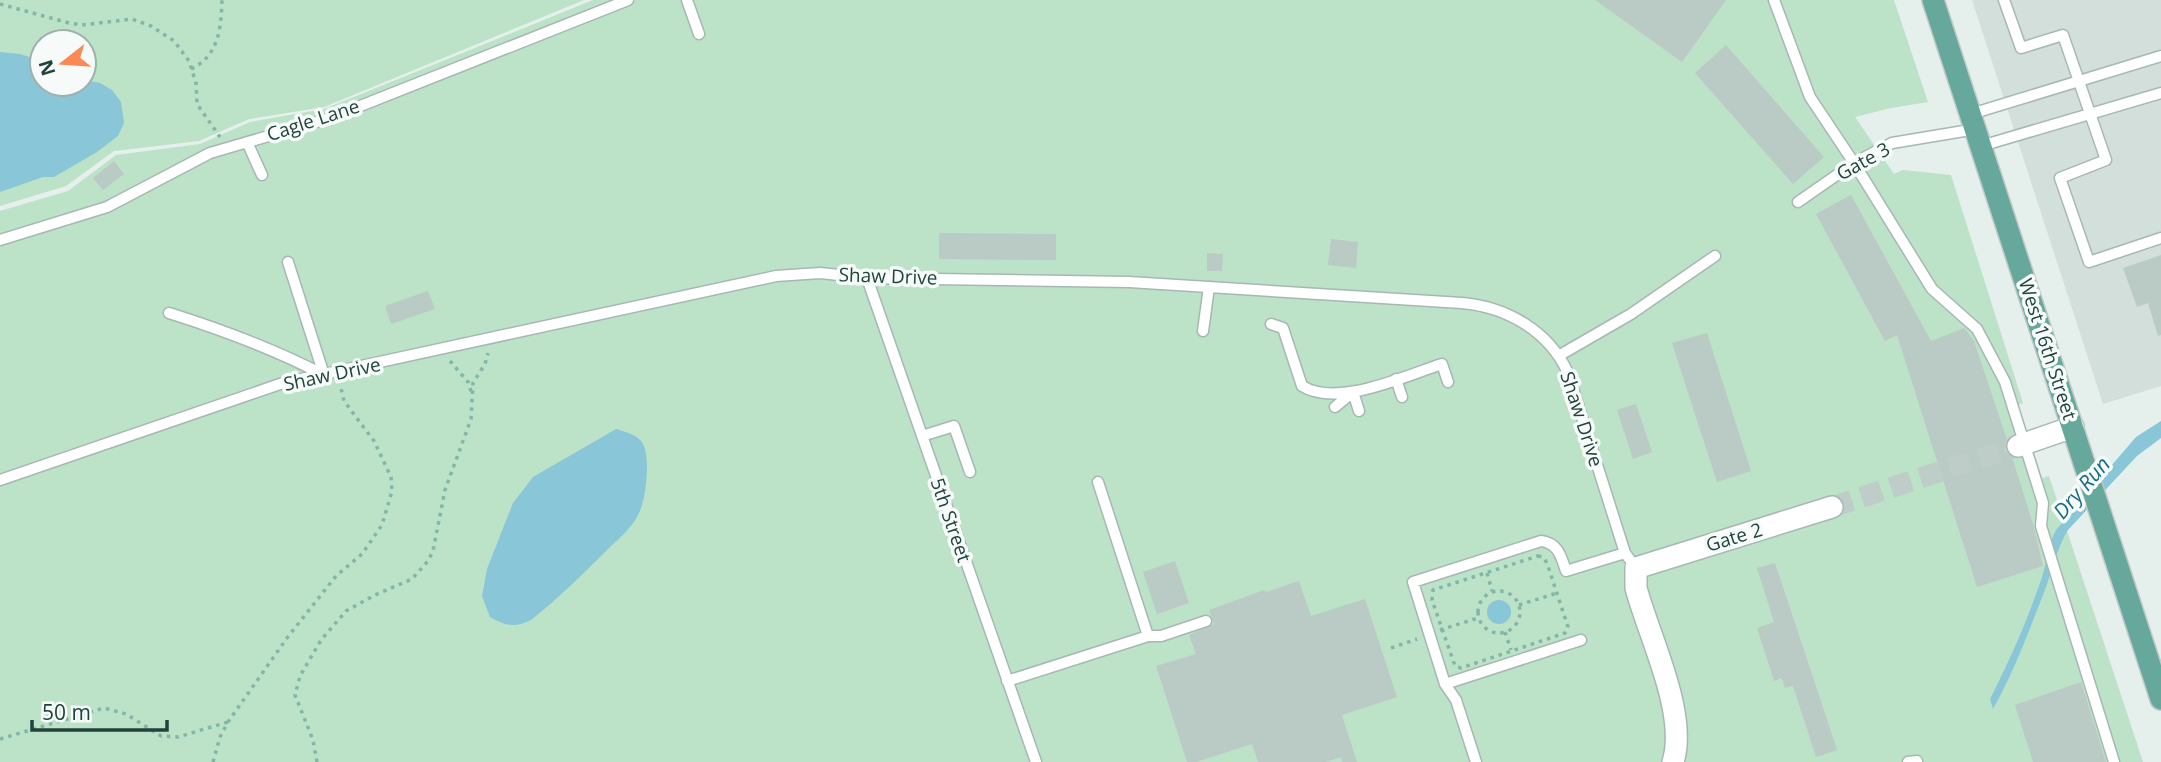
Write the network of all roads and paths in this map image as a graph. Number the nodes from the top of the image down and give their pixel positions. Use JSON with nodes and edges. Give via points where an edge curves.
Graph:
{"nodes":[{"id":1,"x":222,"y":0,"type":"edge"},
{"id":2,"x":628,"y":0,"type":"edge"},
{"id":3,"x":687,"y":0,"type":"edge"},
{"id":4,"x":1774,"y":0,"type":"edge"},
{"id":5,"x":1933,"y":0,"type":"edge"},
{"id":6,"x":2004,"y":0,"type":"edge"},
{"id":7,"x":0,"y":4,"type":"edge"},
{"id":8,"x":699,"y":34,"type":"dead end"},
{"id":9,"x":2161,"y":56,"type":"edge"},
{"id":10,"x":191,"y":69,"type":"junction"},
{"id":11,"x":2080,"y":81,"type":"junction"},
{"id":12,"x":2161,"y":93,"type":"edge"},
{"id":13,"x":2091,"y":114,"type":"junction"},
{"id":14,"x":1976,"y":130,"type":"junction"},
{"id":15,"x":247,"y":142,"type":"junction"},
{"id":16,"x":227,"y":148,"type":"junction"},
{"id":17,"x":1854,"y":163,"type":"junction"},
{"id":18,"x":262,"y":175,"type":"dead end"},
{"id":19,"x":1798,"y":202,"type":"dead end"},
{"id":20,"x":2161,"y":238,"type":"edge"},
{"id":21,"x":0,"y":240,"type":"edge"},
{"id":22,"x":1715,"y":256,"type":"dead end"},
{"id":23,"x":288,"y":262,"type":"dead end"},
{"id":24,"x":867,"y":278,"type":"junction"},
{"id":25,"x":1209,"y":287,"type":"junction"},
{"id":26,"x":169,"y":313,"type":"dead end"},
{"id":27,"x":1271,"y":324,"type":"dead end"},
{"id":28,"x":1203,"y":331,"type":"dead end"},
{"id":29,"x":486,"y":341,"type":"junction"},
{"id":30,"x":445,"y":349,"type":"junction"},
{"id":31,"x":1560,"y":355,"type":"junction"},
{"id":32,"x":324,"y":375,"type":"junction"},
{"id":33,"x":1396,"y":379,"type":"junction"},
{"id":34,"x":1448,"y":382,"type":"dead end"},
{"id":35,"x":341,"y":391,"type":"dead end"},
{"id":36,"x":1353,"y":392,"type":"junction"},
{"id":37,"x":472,"y":394,"type":"junction"},
{"id":38,"x":1402,"y":397,"type":"dead end"},
{"id":39,"x":1335,"y":407,"type":"dead end"},
{"id":40,"x":1359,"y":411,"type":"dead end"},
{"id":41,"x":2073,"y":427,"type":"junction"},
{"id":42,"x":922,"y":436,"type":"junction"},
{"id":43,"x":2021,"y":445,"type":"junction"},
{"id":44,"x":970,"y":472,"type":"dead end"},
{"id":45,"x":0,"y":480,"type":"edge"},
{"id":46,"x":1098,"y":482,"type":"dead end"},
{"id":47,"x":1832,"y":507,"type":"tunnel mouth"},
{"id":48,"x":1631,"y":561,"type":"junction"},
{"id":49,"x":1547,"y":563,"type":"dead end"},
{"id":50,"x":1487,"y":572,"type":"dead end"},
{"id":51,"x":1492,"y":591,"type":"junction"},
{"id":52,"x":1557,"y":593,"type":"junction"},
{"id":53,"x":1519,"y":605,"type":"junction"},
{"id":54,"x":1206,"y":621,"type":"dead end"},
{"id":55,"x":1566,"y":623,"type":"dead end"},
{"id":56,"x":1505,"y":632,"type":"junction"},
{"id":57,"x":1148,"y":636,"type":"junction"},
{"id":58,"x":1581,"y":640,"type":"dead end"},
{"id":59,"x":1512,"y":652,"type":"dead end"},
{"id":60,"x":1007,"y":681,"type":"junction"},
{"id":61,"x":1446,"y":684,"type":"junction"},
{"id":62,"x":2161,"y":699,"type":"edge"},
{"id":63,"x":229,"y":722,"type":"junction"},
{"id":64,"x":0,"y":739,"type":"edge"},
{"id":65,"x":213,"y":762,"type":"edge"},
{"id":66,"x":317,"y":762,"type":"edge"},
{"id":67,"x":1036,"y":762,"type":"edge"},
{"id":68,"x":1476,"y":762,"type":"edge"},
{"id":69,"x":1673,"y":762,"type":"edge"},
{"id":70,"x":2115,"y":762,"type":"edge"}],
"edges":[{"from":1,"to":10,"type":"path","via":[[215,49],[204,63]]},
{"from":2,"to":15,"type":"lane","name":"Cagle Lane","via":[[330,118]]},
{"from":3,"to":8,"type":"lane"},
{"from":4,"to":17,"type":"lane","via":[[1810,97]]},
{"from":5,"to":14,"type":"main road","name":"West 16th Street"},
{"from":6,"to":11,"type":"lane","via":[[2021,48],[2063,35]]},
{"from":7,"to":10,"type":"path","via":[[82,25],[142,22],[174,41]]},
{"from":9,"to":11,"type":"lane"},
{"from":10,"to":16,"type":"path","via":[[197,104]]},
{"from":11,"to":13,"type":"lane"},
{"from":11,"to":14,"type":"lane"},
{"from":12,"to":13,"type":"lane"},
{"from":13,"to":14,"type":"lane"},
{"from":13,"to":20,"type":"lane","via":[[2106,160],[2060,178],[2089,262]]},
{"from":14,"to":17,"type":"lane","name":"Gate 3","via":[[1892,143]]},
{"from":14,"to":41,"type":"main road","name":"West 16th Street"},
{"from":15,"to":16,"type":"lane","name":"Cagle Lane"},
{"from":15,"to":18,"type":"lane"},
{"from":16,"to":21,"type":"lane","name":"Cagle Lane","via":[[170,172],[107,207]]},
{"from":17,"to":19,"type":"lane","name":"Gate 3"},
{"from":17,"to":43,"type":"lane","via":[[1932,289],[1977,329],[2004,382]]},
{"from":22,"to":31,"type":"lane","via":[[1631,314]]},
{"from":23,"to":32,"type":"lane"},
{"from":24,"to":25,"type":"lane","name":"Shaw Drive"},
{"from":24,"to":29,"type":"lane","name":"Shaw Drive","via":[[820,273],[776,276]]},
{"from":24,"to":42,"type":"lane","name":"5th Street"},
{"from":25,"to":28,"type":"lane"},
{"from":25,"to":31,"type":"lane","name":"Shaw Drive","via":[[1472,304],[1524,323]]},
{"from":26,"to":32,"type":"lane","via":[[233,333]]},
{"from":27,"to":36,"type":"lane","via":[[1283,328],[1290,368],[1302,386],[1314,393]]},
{"from":29,"to":30,"type":"lane","name":"Shaw Drive"},
{"from":29,"to":37,"type":"path","via":[[485,364],[472,383]]},
{"from":30,"to":32,"type":"lane","name":"Shaw Drive"},
{"from":30,"to":37,"type":"path"},
{"from":31,"to":48,"type":"lane","name":"Shaw Drive"},
{"from":32,"to":45,"type":"lane","name":"Shaw Drive","via":[[284,383]]},
{"from":33,"to":34,"type":"lane","via":[[1442,364]]},
{"from":33,"to":36,"type":"lane"},
{"from":33,"to":38,"type":"lane"},
{"from":35,"to":63,"type":"path","via":[[391,477],[392,491],[382,525],[362,554],[304,614]]},
{"from":36,"to":39,"type":"lane"},
{"from":36,"to":40,"type":"lane"},
{"from":37,"to":66,"type":"path","via":[[471,419],[445,490],[428,561],[412,579],[346,611],[321,640],[300,676],[295,695]]},
{"from":41,"to":43,"type":"street"},
{"from":41,"to":62,"type":"main road","name":"West 16th Street"},
{"from":42,"to":44,"type":"lane","via":[[954,426]]},
{"from":42,"to":60,"type":"lane","name":"5th Street"},
{"from":43,"to":70,"type":"lane","via":[[2043,503],[2041,526]]},
{"from":46,"to":57,"type":"lane"},
{"from":47,"to":48,"type":"street","name":"Gate 2"},
{"from":48,"to":61,"type":"lane","via":[[1566,571],[1560,552],[1551,542],[1541,541],[1413,582]]},
{"from":48,"to":69,"type":"street","via":[[1674,711],[1678,734]]},
{"from":49,"to":52,"type":"path"},
{"from":50,"to":51,"type":"path"},
{"from":51,"to":53,"type":"path","via":[[1506,592]]},
{"from":51,"to":56,"type":"path","via":[[1478,605],[1478,618],[1486,629]]},
{"from":52,"to":53,"type":"path"},
{"from":52,"to":55,"type":"path"},
{"from":53,"to":56,"type":"path","via":[[1516,624]]},
{"from":54,"to":57,"type":"lane"},
{"from":56,"to":59,"type":"path"},
{"from":57,"to":60,"type":"lane"},
{"from":58,"to":61,"type":"lane"},
{"from":60,"to":67,"type":"lane","name":"5th Street"},
{"from":61,"to":68,"type":"lane","via":[[1456,700]]},
{"from":63,"to":64,"type":"path","via":[[178,737],[161,736],[126,713],[104,708]]},
{"from":63,"to":65,"type":"path"}]}
